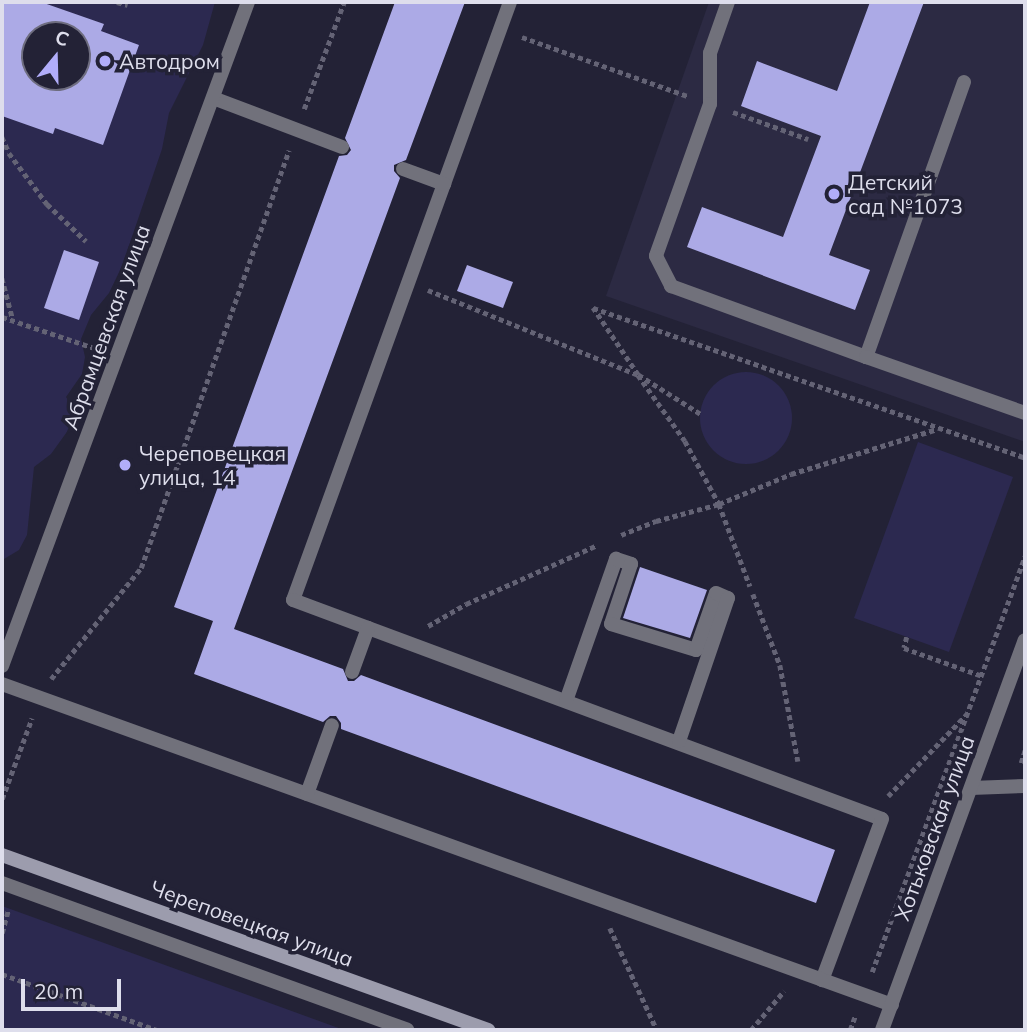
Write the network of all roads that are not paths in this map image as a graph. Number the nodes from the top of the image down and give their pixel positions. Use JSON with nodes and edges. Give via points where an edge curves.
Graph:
{"nodes":[{"id":1,"x":248,"y":2,"type":"edge"},
{"id":2,"x":510,"y":2,"type":"edge"},
{"id":3,"x":728,"y":2,"type":"edge"},
{"id":4,"x":964,"y":82,"type":"dead end"},
{"id":5,"x":212,"y":98,"type":"junction"},
{"id":6,"x":342,"y":147,"type":"dead end"},
{"id":7,"x":403,"y":169,"type":"dead end"},
{"id":8,"x":444,"y":184,"type":"junction"},
{"id":9,"x":866,"y":358,"type":"junction"},
{"id":10,"x":1025,"y":413,"type":"edge"},
{"id":11,"x":369,"y":628,"type":"junction"},
{"id":12,"x":1025,"y":640,"type":"edge"},
{"id":13,"x":2,"y":666,"type":"edge"},
{"id":14,"x":352,"y":672,"type":"dead end"},
{"id":15,"x":2,"y":684,"type":"edge"},
{"id":16,"x":566,"y":701,"type":"junction"},
{"id":17,"x":332,"y":726,"type":"dead end"},
{"id":18,"x":679,"y":741,"type":"junction"},
{"id":19,"x":1025,"y":786,"type":"edge"},
{"id":20,"x":971,"y":788,"type":"junction"},
{"id":21,"x":307,"y":794,"type":"junction"},
{"id":22,"x":2,"y":855,"type":"edge"},
{"id":23,"x":2,"y":883,"type":"edge"},
{"id":24,"x":822,"y":980,"type":"junction"},
{"id":25,"x":892,"y":1005,"type":"junction"},
{"id":26,"x":407,"y":1030,"type":"edge"},
{"id":27,"x":488,"y":1030,"type":"edge"},
{"id":28,"x":882,"y":1030,"type":"edge"}],
"edges":[{"from":1,"to":5,"type":"street","name":"Абрамцевская улица"},
{"from":2,"to":8,"type":"street"},
{"from":3,"to":9,"type":"street","via":[[710,53],[710,104],[656,256],[671,286]]},
{"from":4,"to":9,"type":"street"},
{"from":5,"to":6,"type":"street"},
{"from":5,"to":13,"type":"street","name":"Абрамцевская улица"},
{"from":7,"to":8,"type":"street"},
{"from":8,"to":11,"type":"street","via":[[293,600]]},
{"from":9,"to":10,"type":"street"},
{"from":11,"to":14,"type":"street"},
{"from":11,"to":16,"type":"street"},
{"from":12,"to":20,"type":"street","name":"Хотьковская улица"},
{"from":15,"to":21,"type":"street"},
{"from":16,"to":18,"type":"street"},
{"from":16,"to":18,"type":"street","via":[[616,559],[631,565],[611,624],[696,650],[716,593],[728,598]]},
{"from":17,"to":21,"type":"street"},
{"from":18,"to":24,"type":"street","via":[[882,819]]},
{"from":19,"to":20,"type":"street"},
{"from":20,"to":25,"type":"street","name":"Хотьковская улица"},
{"from":21,"to":24,"type":"street"},
{"from":22,"to":27,"type":"main road","name":"Череповецкая улица"},
{"from":23,"to":26,"type":"street"},
{"from":24,"to":25,"type":"street"},
{"from":25,"to":28,"type":"street","name":"Хотьковская улица"}]}
